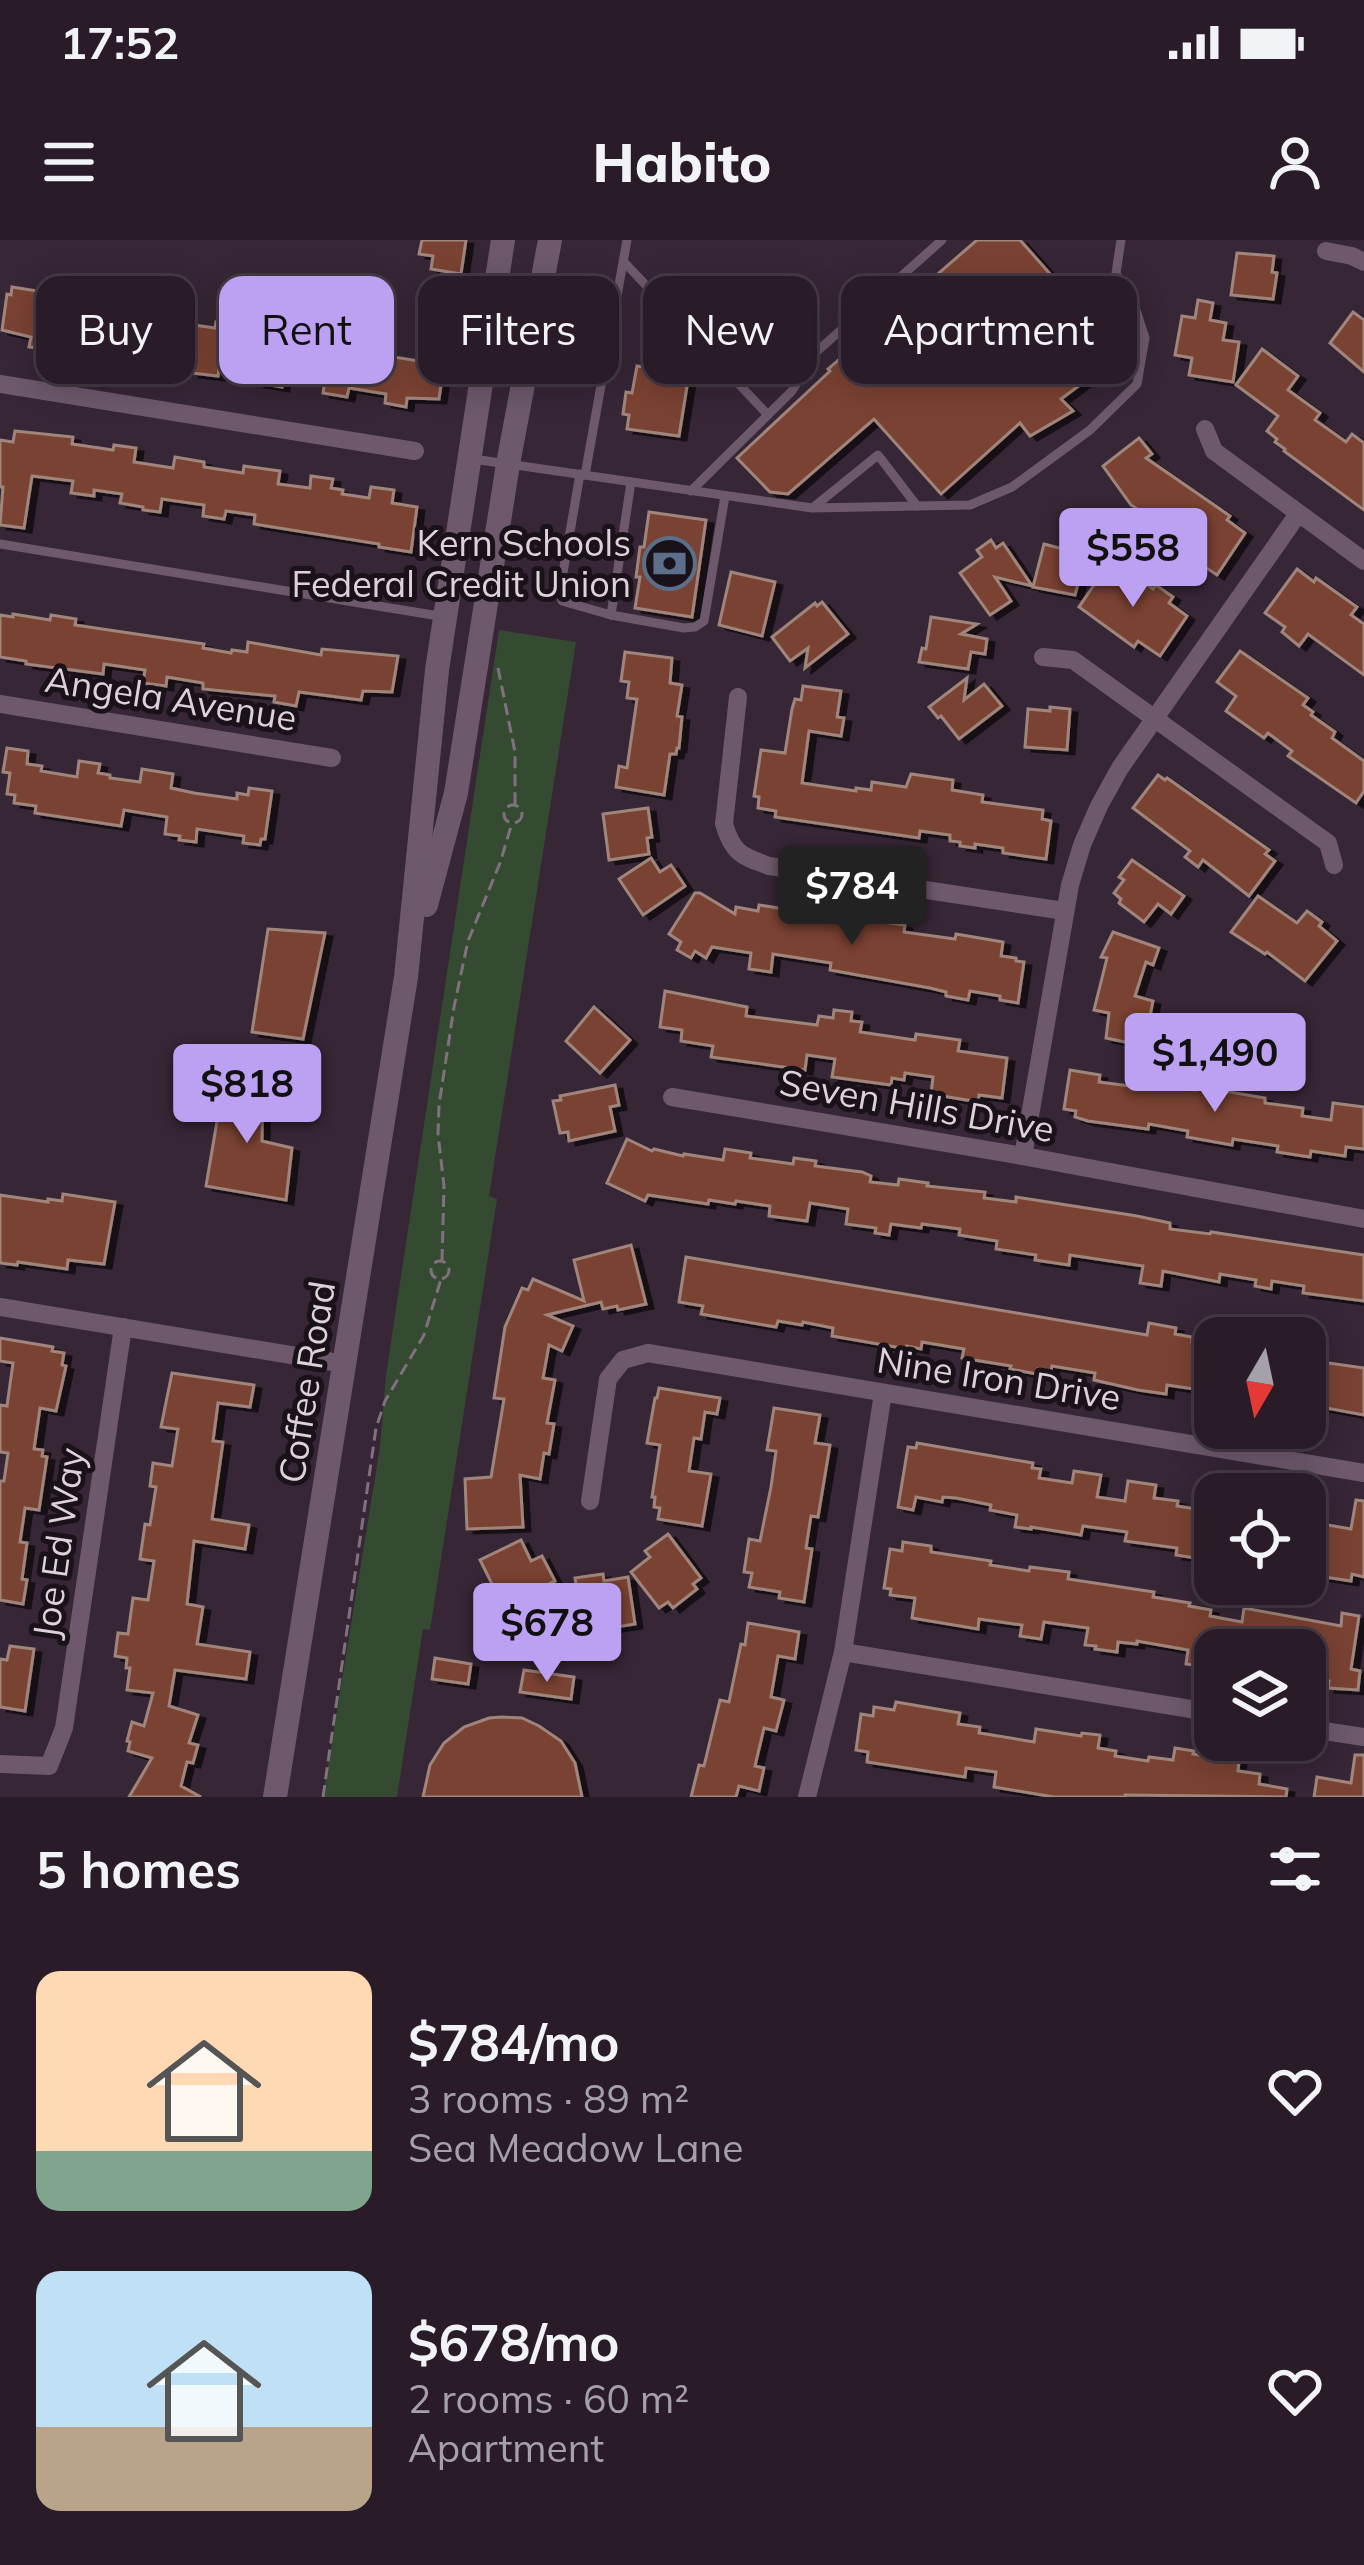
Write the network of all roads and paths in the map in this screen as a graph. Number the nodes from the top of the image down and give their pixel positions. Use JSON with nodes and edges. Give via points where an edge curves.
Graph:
{"nodes":[{"id":1,"x":503,"y":240,"type":"edge"},
{"id":2,"x":550,"y":240,"type":"edge"},
{"id":3,"x":613,"y":240,"type":"edge"},
{"id":4,"x":942,"y":240,"type":"edge"},
{"id":5,"x":1121,"y":240,"type":"edge"},
{"id":6,"x":627,"y":241,"type":"edge"},
{"id":7,"x":1327,"y":251,"type":"dead end"},
{"id":8,"x":624,"y":262,"type":"junction"},
{"id":9,"x":1364,"y":262,"type":"edge"},
{"id":10,"x":0,"y":384,"type":"edge"},
{"id":11,"x":768,"y":415,"type":"junction"},
{"id":12,"x":1205,"y":429,"type":"dead end"},
{"id":13,"x":415,"y":451,"type":"dead end"},
{"id":14,"x":468,"y":458,"type":"junction"},
{"id":15,"x":508,"y":464,"type":"junction"},
{"id":16,"x":582,"y":475,"type":"junction"},
{"id":17,"x":631,"y":482,"type":"junction"},
{"id":18,"x":691,"y":491,"type":"junction"},
{"id":19,"x":724,"y":496,"type":"junction"},
{"id":20,"x":917,"y":506,"type":"junction"},
{"id":21,"x":812,"y":508,"type":"junction"},
{"id":22,"x":1298,"y":514,"type":"junction"},
{"id":23,"x":0,"y":544,"type":"edge"},
{"id":24,"x":1364,"y":561,"type":"edge"},
{"id":25,"x":611,"y":615,"type":"junction"},
{"id":26,"x":445,"y":617,"type":"junction"},
{"id":27,"x":1043,"y":657,"type":"dead end"},
{"id":28,"x":498,"y":667,"type":"dead end"},
{"id":29,"x":738,"y":697,"type":"dead end"},
{"id":30,"x":0,"y":704,"type":"edge"},
{"id":31,"x":1155,"y":718,"type":"junction"},
{"id":32,"x":332,"y":758,"type":"dead end"},
{"id":33,"x":515,"y":805,"type":"junction"},
{"id":34,"x":512,"y":823,"type":"junction"},
{"id":35,"x":1334,"y":865,"type":"dead end"},
{"id":36,"x":1064,"y":911,"type":"junction"},
{"id":37,"x":406,"y":977,"type":"junction"},
{"id":38,"x":672,"y":1097,"type":"dead end"},
{"id":39,"x":1023,"y":1156,"type":"junction"},
{"id":40,"x":1364,"y":1219,"type":"edge"},
{"id":41,"x":442,"y":1262,"type":"junction"},
{"id":42,"x":441,"y":1279,"type":"junction"},
{"id":43,"x":0,"y":1307,"type":"edge"},
{"id":44,"x":123,"y":1327,"type":"junction"},
{"id":45,"x":345,"y":1364,"type":"junction"},
{"id":46,"x":883,"y":1393,"type":"junction"},
{"id":47,"x":1364,"y":1473,"type":"edge"},
{"id":48,"x":590,"y":1501,"type":"dead end"},
{"id":49,"x":843,"y":1652,"type":"junction"},
{"id":50,"x":1194,"y":1710,"type":"edge"},
{"id":51,"x":1326,"y":1731,"type":"edge"},
{"id":52,"x":1364,"y":1737,"type":"edge"},
{"id":53,"x":0,"y":1764,"type":"edge"},
{"id":54,"x":275,"y":1797,"type":"edge"},
{"id":55,"x":323,"y":1797,"type":"edge"},
{"id":56,"x":806,"y":1797,"type":"edge"}],
"edges":[{"from":1,"to":14,"type":"main road","name":"Coffee Road"},
{"from":2,"to":15,"type":"main road","name":"Coffee Road"},
{"from":3,"to":6,"type":"lane"},
{"from":4,"to":11,"type":"lane","via":[[814,354]]},
{"from":5,"to":20,"type":"lane","via":[[1116,273],[1145,338],[1137,384],[1012,487],[970,505]]},
{"from":6,"to":8,"type":"lane"},
{"from":7,"to":9,"type":"street"},
{"from":8,"to":11,"type":"lane"},
{"from":8,"to":16,"type":"lane"},
{"from":10,"to":13,"type":"street"},
{"from":11,"to":18,"type":"lane"},
{"from":12,"to":22,"type":"street","via":[[1214,451]]},
{"from":14,"to":15,"type":"lane"},
{"from":14,"to":26,"type":"main road","name":"Coffee Road"},
{"from":15,"to":16,"type":"lane"},
{"from":15,"to":37,"type":"main road","name":"Coffee Road","via":[[456,794]]},
{"from":16,"to":17,"type":"lane"},
{"from":16,"to":25,"type":"lane","via":[[562,602]]},
{"from":17,"to":18,"type":"lane"},
{"from":17,"to":25,"type":"lane"},
{"from":18,"to":19,"type":"lane"},
{"from":19,"to":21,"type":"lane"},
{"from":19,"to":25,"type":"lane","via":[[704,621],[684,628]]},
{"from":20,"to":21,"type":"lane"},
{"from":20,"to":21,"type":"lane","via":[[878,455]]},
{"from":22,"to":24,"type":"street"},
{"from":22,"to":31,"type":"street"},
{"from":23,"to":26,"type":"lane"},
{"from":26,"to":37,"type":"main road","name":"Coffee Road"},
{"from":27,"to":31,"type":"street","via":[[1073,660]]},
{"from":28,"to":33,"type":"path","via":[[515,752]]},
{"from":29,"to":36,"type":"street","via":[[724,824],[740,855]]},
{"from":30,"to":32,"type":"street","name":"Angela Avenue"},
{"from":31,"to":35,"type":"street","via":[[1328,843]]},
{"from":31,"to":36,"type":"street","via":[[1099,806]]},
{"from":33,"to":34,"type":"path","via":[[521,817]]},
{"from":33,"to":34,"type":"path","via":[[504,812]]},
{"from":34,"to":41,"type":"path","via":[[468,941],[454,1007],[439,1105]]},
{"from":36,"to":39,"type":"street"},
{"from":37,"to":45,"type":"main road","name":"Coffee Road"},
{"from":38,"to":39,"type":"street","name":"Seven Hills Drive"},
{"from":39,"to":40,"type":"street","name":"Seven Hills Drive"},
{"from":41,"to":42,"type":"path","via":[[449,1269]]},
{"from":41,"to":42,"type":"path","via":[[431,1270]]},
{"from":42,"to":55,"type":"path","via":[[418,1348],[376,1427]]},
{"from":43,"to":44,"type":"street"},
{"from":44,"to":45,"type":"street"},
{"from":44,"to":53,"type":"street","name":"Joe Ed Way","via":[[64,1728],[49,1766]]},
{"from":45,"to":54,"type":"main road","name":"Coffee Road"},
{"from":46,"to":47,"type":"street","name":"Nine Iron Drive"},
{"from":46,"to":48,"type":"street","name":"Nine Iron Drive","via":[[648,1353],[623,1360],[608,1379]]},
{"from":46,"to":49,"type":"street"},
{"from":49,"to":50,"type":"street"},
{"from":49,"to":56,"type":"street"},
{"from":51,"to":52,"type":"street"}]}
